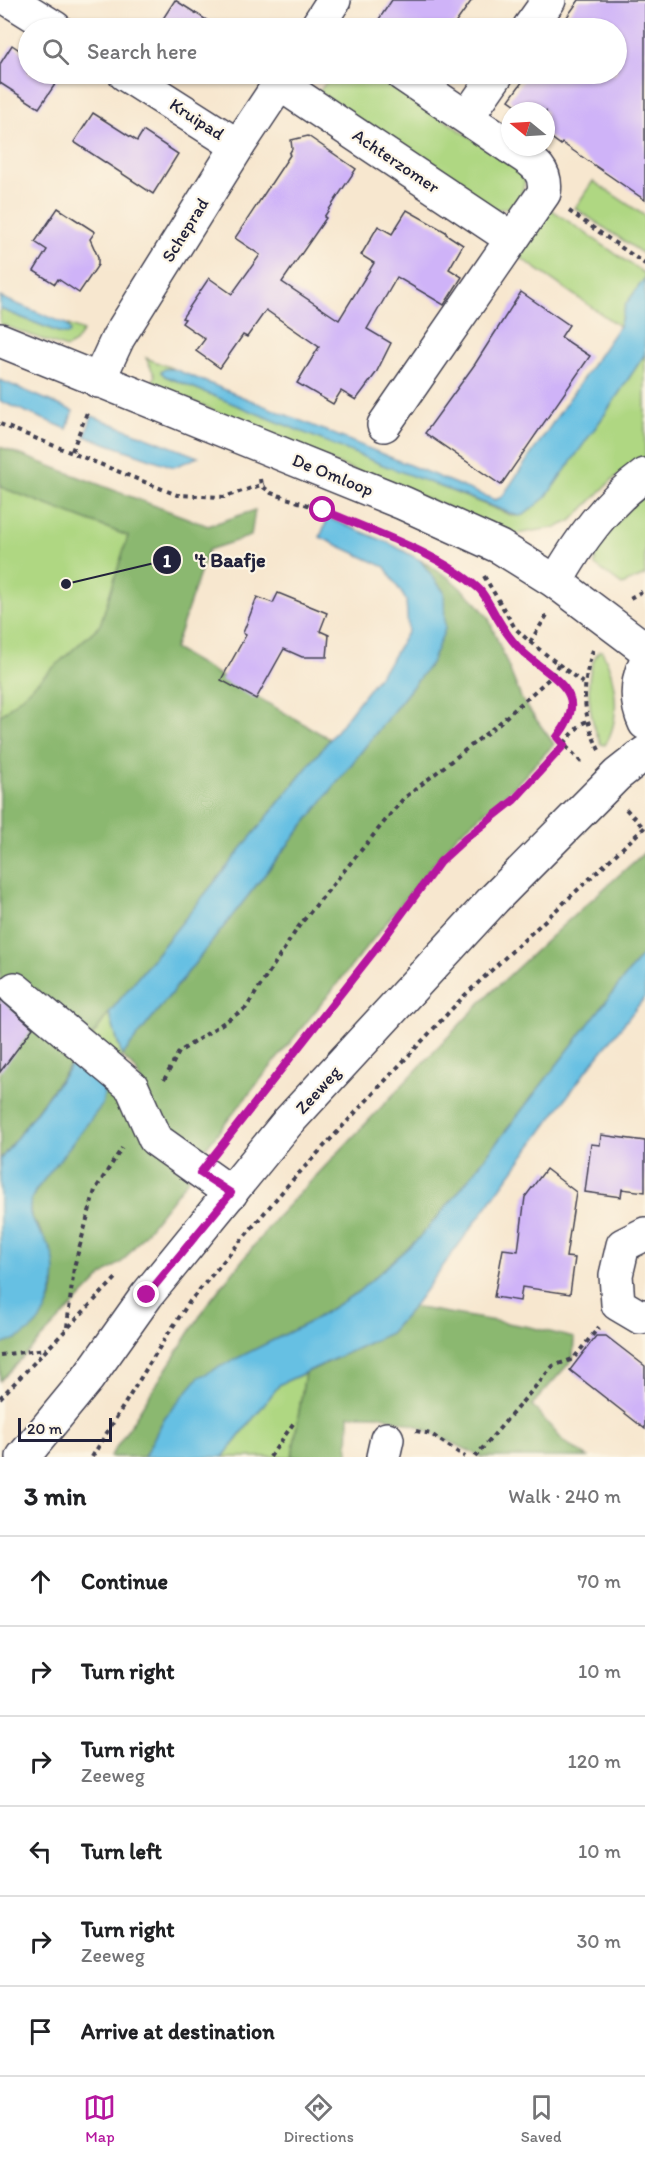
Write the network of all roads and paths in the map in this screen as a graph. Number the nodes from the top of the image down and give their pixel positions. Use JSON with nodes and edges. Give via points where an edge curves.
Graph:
{"nodes":[{"id":1,"x":10,"y":0,"type":"edge"},
{"id":2,"x":549,"y":0,"type":"edge"},
{"id":3,"x":39,"y":18,"type":"edge"},
{"id":4,"x":536,"y":18,"type":"edge"},
{"id":5,"x":141,"y":84,"type":"edge"},
{"id":6,"x":280,"y":84,"type":"edge"},
{"id":7,"x":290,"y":84,"type":"edge"},
{"id":8,"x":417,"y":84,"type":"edge"},
{"id":9,"x":490,"y":84,"type":"edge"},
{"id":10,"x":467,"y":117,"type":"junction"},
{"id":11,"x":501,"y":141,"type":"edge"},
{"id":12,"x":238,"y":146,"type":"junction"},
{"id":13,"x":523,"y":156,"type":"edge"},
{"id":14,"x":544,"y":193,"type":"junction"},
{"id":15,"x":512,"y":239,"type":"junction"},
{"id":16,"x":645,"y":264,"type":"edge"},
{"id":17,"x":0,"y":340,"type":"edge"},
{"id":18,"x":98,"y":381,"type":"junction"},
{"id":19,"x":0,"y":424,"type":"edge"},
{"id":20,"x":384,"y":425,"type":"dead end"},
{"id":21,"x":72,"y":451,"type":"junction"},
{"id":22,"x":259,"y":473,"type":"dead end"},
{"id":23,"x":645,"y":475,"type":"edge"},
{"id":24,"x":268,"y":484,"type":"dead end"},
{"id":25,"x":261,"y":485,"type":"junction"},
{"id":26,"x":475,"y":570,"type":"dead end"},
{"id":27,"x":556,"y":582,"type":"junction"},
{"id":28,"x":645,"y":649,"type":"edge"},
{"id":29,"x":559,"y":663,"type":"junction"},
{"id":30,"x":645,"y":664,"type":"edge"},
{"id":31,"x":552,"y":676,"type":"junction"},
{"id":32,"x":645,"y":723,"type":"edge"},
{"id":33,"x":564,"y":745,"type":"junction"},
{"id":34,"x":645,"y":753,"type":"edge"},
{"id":35,"x":606,"y":787,"type":"junction"},
{"id":36,"x":645,"y":828,"type":"edge"},
{"id":37,"x":15,"y":989,"type":"dead end"},
{"id":38,"x":144,"y":1114,"type":"junction"},
{"id":39,"x":200,"y":1173,"type":"junction"},
{"id":40,"x":231,"y":1193,"type":"junction"},
{"id":41,"x":645,"y":1234,"type":"edge"},
{"id":42,"x":123,"y":1270,"type":"dead end"},
{"id":43,"x":631,"y":1310,"type":"edge"},
{"id":44,"x":66,"y":1328,"type":"junction"},
{"id":45,"x":46,"y":1349,"type":"junction"},
{"id":46,"x":0,"y":1355,"type":"edge"},
{"id":47,"x":0,"y":1398,"type":"edge"},
{"id":48,"x":295,"y":1421,"type":"dead end"},
{"id":49,"x":0,"y":1446,"type":"edge"},
{"id":50,"x":385,"y":1448,"type":"edge"},
{"id":51,"x":14,"y":1457,"type":"edge"},
{"id":52,"x":23,"y":1457,"type":"edge"},
{"id":53,"x":92,"y":1457,"type":"edge"},
{"id":54,"x":270,"y":1457,"type":"edge"},
{"id":55,"x":465,"y":1457,"type":"edge"},
{"id":56,"x":475,"y":1457,"type":"edge"}],
"edges":[{"from":1,"to":3,"type":"street"},
{"from":2,"to":4,"type":"street"},
{"from":5,"to":12,"type":"street","name":"Kruipad"},
{"from":6,"to":12,"type":"street","name":"Scheprad"},
{"from":7,"to":15,"type":"street","name":"Achterzomer"},
{"from":8,"to":10,"type":"street"},
{"from":9,"to":10,"type":"street"},
{"from":10,"to":11,"type":"street"},
{"from":12,"to":18,"type":"street","name":"Scheprad","via":[[117,338]]},
{"from":13,"to":14,"type":"street","via":[[543,174]]},
{"from":14,"to":15,"type":"street"},
{"from":14,"to":16,"type":"path"},
{"from":15,"to":20,"type":"street"},
{"from":17,"to":18,"type":"street","name":"De Omloop"},
{"from":18,"to":21,"type":"path"},
{"from":18,"to":27,"type":"street","name":"De Omloop","via":[[403,503],[500,547]]},
{"from":19,"to":21,"type":"path"},
{"from":21,"to":25,"type":"path","via":[[177,495],[224,498]]},
{"from":22,"to":25,"type":"path"},
{"from":23,"to":27,"type":"street","via":[[592,526]]},
{"from":24,"to":25,"type":"path"},
{"from":25,"to":31,"type":"path","via":[[271,493],[323,510],[440,561],[480,589],[519,648]]},
{"from":26,"to":29,"type":"path","via":[[484,576],[515,628]]},
{"from":27,"to":28,"type":"street","name":"De Omloop"},
{"from":29,"to":31,"type":"path"},
{"from":29,"to":33,"type":"path","via":[[584,684],[587,721]]},
{"from":30,"to":32,"type":"street","via":[[638,699]]},
{"from":31,"to":33,"type":"path","via":[[572,699],[570,715],[557,737]]},
{"from":31,"to":38,"type":"path","via":[[403,799],[299,926],[246,1008],[179,1052]]},
{"from":33,"to":35,"type":"path"},
{"from":33,"to":39,"type":"path","via":[[514,800],[440,862]]},
{"from":34,"to":35,"type":"street","name":"Zeeweg"},
{"from":35,"to":36,"type":"path"},
{"from":35,"to":40,"type":"street","name":"Zeeweg","via":[[430,968],[288,1122]]},
{"from":36,"to":53,"type":"path","via":[[464,996],[287,1186],[190,1301]]},
{"from":37,"to":38,"type":"street","via":[[132,1087]]},
{"from":38,"to":39,"type":"street","via":[[155,1140]]},
{"from":38,"to":44,"type":"path","via":[[95,1190],[74,1267]]},
{"from":39,"to":40,"type":"street"},
{"from":40,"to":52,"type":"street","name":"Zeeweg"},
{"from":41,"to":43,"type":"street","via":[[623,1245],[616,1275]]},
{"from":42,"to":44,"type":"path"},
{"from":43,"to":56,"type":"path","via":[[573,1359],[553,1366]]},
{"from":44,"to":45,"type":"path"},
{"from":45,"to":46,"type":"path"},
{"from":45,"to":47,"type":"path"},
{"from":48,"to":54,"type":"path"},
{"from":49,"to":51,"type":"street"},
{"from":50,"to":55,"type":"path","via":[[403,1428],[431,1434]]}]}
